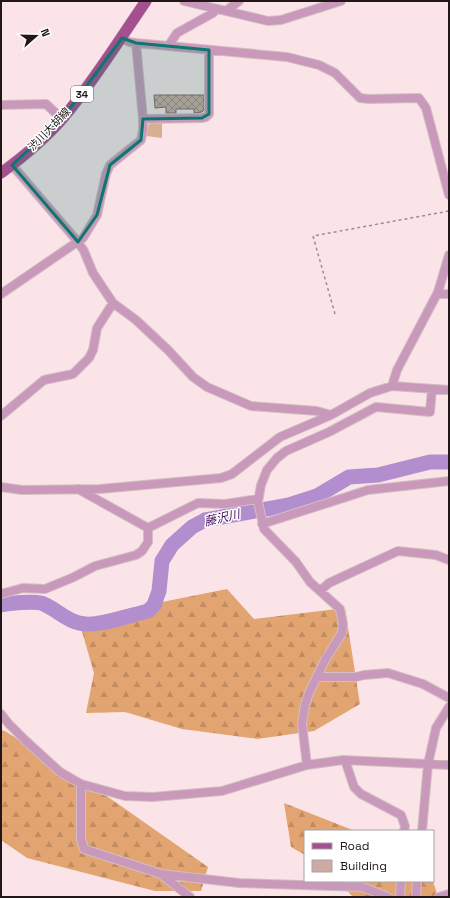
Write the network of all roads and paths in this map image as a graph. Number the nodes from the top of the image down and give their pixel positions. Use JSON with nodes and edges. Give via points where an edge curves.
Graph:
{"nodes":[{"id":1,"x":145,"y":1,"type":"edge"},
{"id":2,"x":184,"y":1,"type":"edge"},
{"id":3,"x":239,"y":1,"type":"edge"},
{"id":4,"x":340,"y":1,"type":"edge"},
{"id":5,"x":216,"y":9,"type":"junction"},
{"id":6,"x":226,"y":11,"type":"junction"},
{"id":7,"x":122,"y":38,"type":"junction"},
{"id":8,"x":136,"y":43,"type":"junction"},
{"id":9,"x":169,"y":46,"type":"junction"},
{"id":10,"x":210,"y":50,"type":"junction"},
{"id":11,"x":1,"y":105,"type":"edge"},
{"id":12,"x":62,"y":119,"type":"junction"},
{"id":13,"x":143,"y":119,"type":"junction"},
{"id":14,"x":12,"y":165,"type":"junction"},
{"id":15,"x":1,"y":173,"type":"edge"},
{"id":16,"x":449,"y":195,"type":"edge"},
{"id":17,"x":449,"y":211,"type":"edge"},
{"id":18,"x":78,"y":242,"type":"junction"},
{"id":19,"x":449,"y":255,"type":"edge"},
{"id":20,"x":438,"y":292,"type":"junction"},
{"id":21,"x":1,"y":294,"type":"edge"},
{"id":22,"x":449,"y":294,"type":"edge"},
{"id":23,"x":114,"y":303,"type":"junction"},
{"id":24,"x":335,"y":314,"type":"dead end"},
{"id":25,"x":392,"y":386,"type":"junction"},
{"id":26,"x":432,"y":389,"type":"junction"},
{"id":27,"x":449,"y":390,"type":"edge"},
{"id":28,"x":331,"y":415,"type":"junction"},
{"id":29,"x":1,"y":416,"type":"edge"},
{"id":30,"x":449,"y":481,"type":"edge"},
{"id":31,"x":1,"y":487,"type":"edge"},
{"id":32,"x":77,"y":489,"type":"junction"},
{"id":33,"x":258,"y":501,"type":"junction"},
{"id":34,"x":262,"y":522,"type":"junction"},
{"id":35,"x":148,"y":528,"type":"junction"},
{"id":36,"x":449,"y":560,"type":"edge"},
{"id":37,"x":320,"y":591,"type":"junction"},
{"id":38,"x":1,"y":594,"type":"edge"},
{"id":39,"x":317,"y":677,"type":"junction"},
{"id":40,"x":449,"y":698,"type":"edge"},
{"id":41,"x":449,"y":707,"type":"edge"},
{"id":42,"x":1,"y":714,"type":"edge"},
{"id":43,"x":346,"y":760,"type":"junction"},
{"id":44,"x":428,"y":764,"type":"junction"},
{"id":45,"x":307,"y":765,"type":"junction"},
{"id":46,"x":449,"y":765,"type":"edge"},
{"id":47,"x":81,"y":784,"type":"junction"},
{"id":48,"x":404,"y":830,"type":"edge"},
{"id":49,"x":422,"y":830,"type":"edge"},
{"id":50,"x":161,"y":874,"type":"junction"},
{"id":51,"x":401,"y":882,"type":"edge"},
{"id":52,"x":418,"y":882,"type":"edge"},
{"id":53,"x":449,"y":894,"type":"edge"},
{"id":54,"x":190,"y":897,"type":"edge"},
{"id":55,"x":388,"y":897,"type":"edge"},
{"id":56,"x":400,"y":897,"type":"edge"},
{"id":57,"x":416,"y":897,"type":"edge"},
{"id":58,"x":439,"y":897,"type":"edge"}],
"edges":[{"from":1,"to":7,"type":"main road","name":"渋川大胡線","number":"34"},
{"from":2,"to":5,"type":"street"},
{"from":3,"to":6,"type":"street"},
{"from":4,"to":6,"type":"street","via":[[275,21]]},
{"from":5,"to":6,"type":"street"},
{"from":5,"to":9,"type":"street","via":[[177,33]]},
{"from":7,"to":8,"type":"street"},
{"from":7,"to":12,"type":"main road","name":"渋川大胡線","number":"34"},
{"from":8,"to":9,"type":"street"},
{"from":8,"to":13,"type":"street"},
{"from":9,"to":10,"type":"street"},
{"from":10,"to":13,"type":"street","via":[[209,114],[202,118]]},
{"from":10,"to":16,"type":"street","via":[[287,57],[319,65],[335,73],[360,98],[419,98],[426,108]]},
{"from":11,"to":12,"type":"street","via":[[46,104]]},
{"from":12,"to":14,"type":"main road","name":"渋川大胡線","number":"34"},
{"from":13,"to":18,"type":"street","via":[[141,140],[110,165],[97,215]]},
{"from":14,"to":15,"type":"main road","name":"渋川大胡線","number":"34"},
{"from":14,"to":18,"type":"street"},
{"from":17,"to":24,"type":"path","via":[[313,236]]},
{"from":18,"to":21,"type":"street"},
{"from":18,"to":23,"type":"street","via":[[93,273]]},
{"from":19,"to":20,"type":"street"},
{"from":20,"to":22,"type":"street"},
{"from":20,"to":25,"type":"street","via":[[397,370]]},
{"from":23,"to":28,"type":"street","via":[[136,320],[193,377],[207,387],[251,406],[317,411]]},
{"from":23,"to":29,"type":"street","via":[[97,328],[89,358],[73,374],[44,380]]},
{"from":25,"to":26,"type":"street"},
{"from":25,"to":28,"type":"street","via":[[370,393]]},
{"from":26,"to":27,"type":"street"},
{"from":26,"to":33,"type":"street","via":[[430,412],[376,407],[286,451],[267,470]]},
{"from":28,"to":32,"type":"street","via":[[280,437],[238,469],[221,478]]},
{"from":30,"to":34,"type":"street","via":[[368,490]]},
{"from":31,"to":32,"type":"street","via":[[22,490]]},
{"from":32,"to":35,"type":"street"},
{"from":33,"to":34,"type":"street"},
{"from":33,"to":35,"type":"street","via":[[198,503]]},
{"from":34,"to":37,"type":"street","via":[[264,529]]},
{"from":35,"to":38,"type":"street","via":[[148,542],[136,555],[95,566],[45,588],[23,588]]},
{"from":36,"to":37,"type":"street","via":[[436,555],[398,551],[329,583]]},
{"from":37,"to":39,"type":"street","via":[[340,609],[343,624],[342,633]]},
{"from":39,"to":40,"type":"street","via":[[356,677],[388,673],[422,684]]},
{"from":39,"to":45,"type":"street","via":[[303,714]]},
{"from":41,"to":44,"type":"street","via":[[436,728]]},
{"from":42,"to":47,"type":"street","via":[[60,772]]},
{"from":43,"to":44,"type":"street"},
{"from":43,"to":45,"type":"street"},
{"from":43,"to":48,"type":"street","via":[[354,787],[361,794],[401,815]]},
{"from":44,"to":46,"type":"street"},
{"from":44,"to":49,"type":"street"},
{"from":45,"to":47,"type":"street","via":[[222,791],[195,794],[125,796]]},
{"from":47,"to":50,"type":"street","via":[[81,839],[84,849]]},
{"from":50,"to":54,"type":"street"},
{"from":50,"to":55,"type":"street","via":[[239,883],[362,887]]},
{"from":51,"to":56,"type":"street"},
{"from":52,"to":57,"type":"street"},
{"from":53,"to":58,"type":"street"}]}
